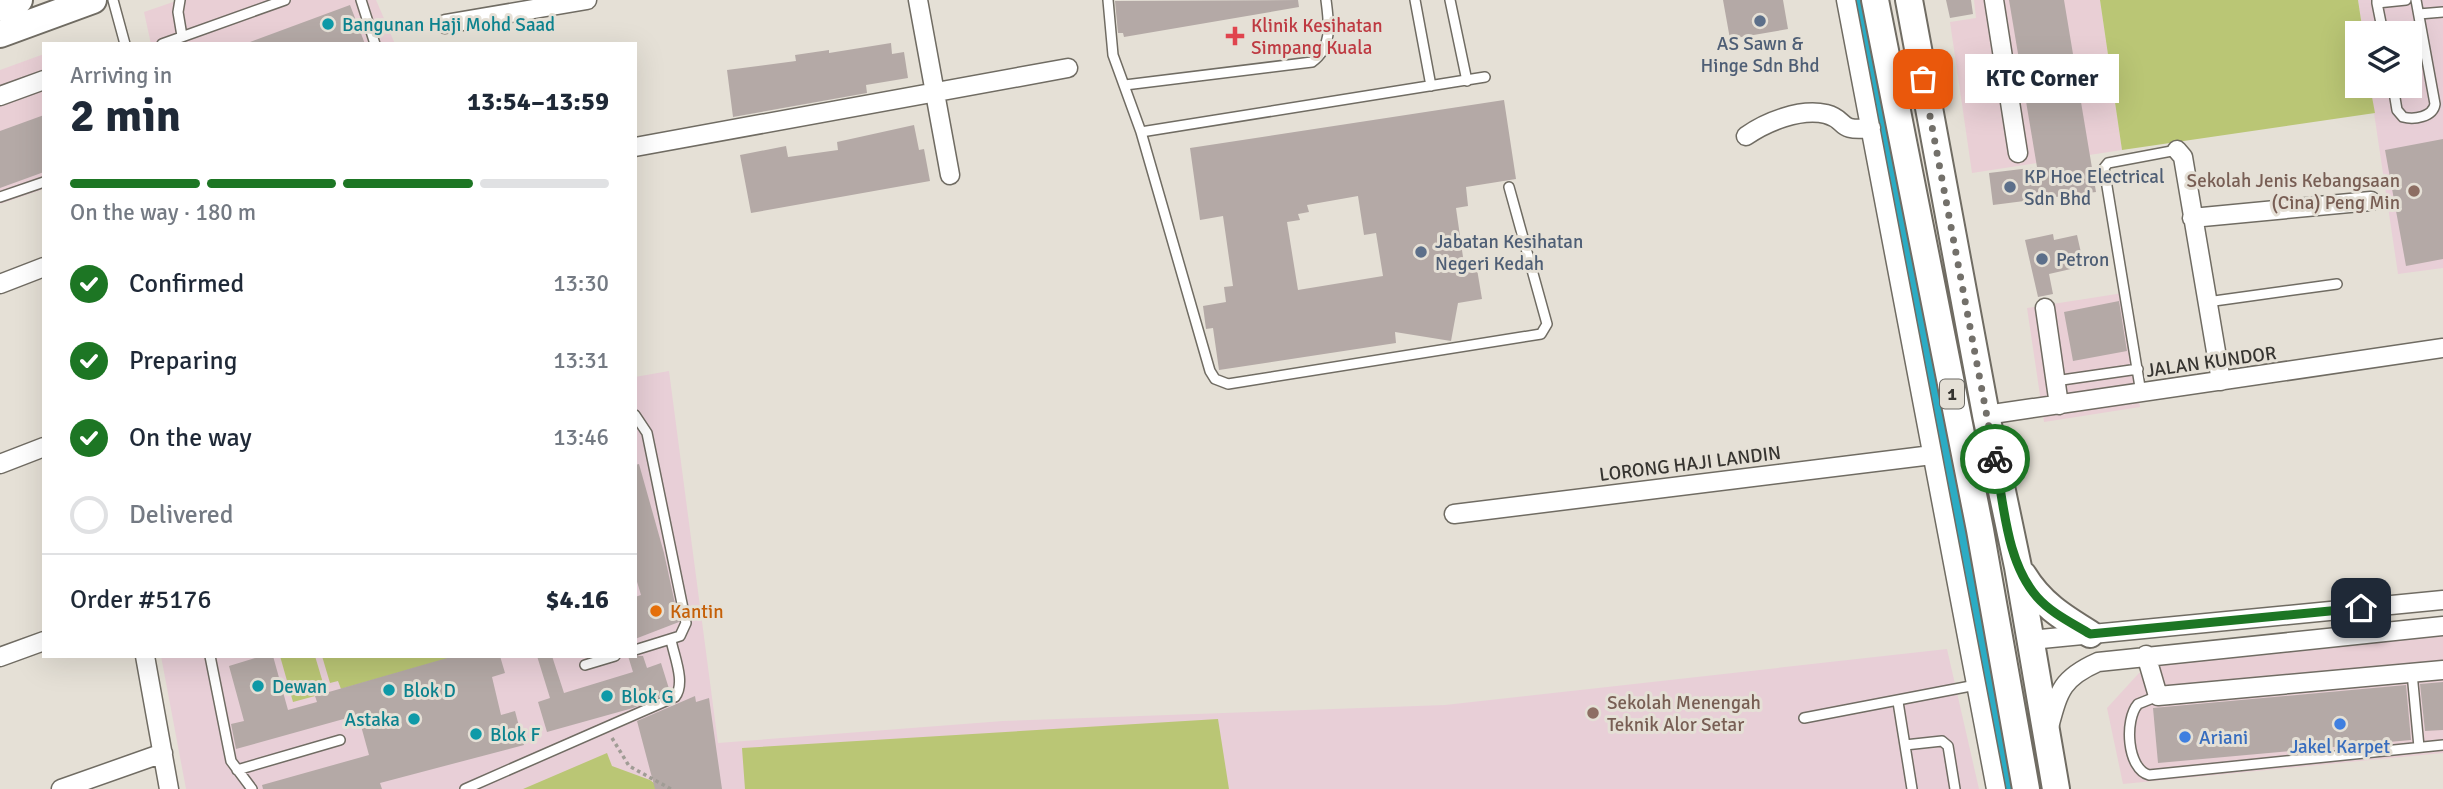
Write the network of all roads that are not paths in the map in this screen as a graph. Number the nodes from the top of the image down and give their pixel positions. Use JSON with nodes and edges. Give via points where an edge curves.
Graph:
{"nodes":[{"id":1,"x":19,"y":0,"type":"edge"},
{"id":2,"x":93,"y":0,"type":"edge"},
{"id":3,"x":113,"y":0,"type":"edge"},
{"id":4,"x":180,"y":0,"type":"edge"},
{"id":5,"x":285,"y":0,"type":"edge"},
{"id":6,"x":360,"y":0,"type":"edge"},
{"id":7,"x":587,"y":0,"type":"edge"},
{"id":8,"x":918,"y":0,"type":"edge"},
{"id":9,"x":1108,"y":0,"type":"edge"},
{"id":10,"x":1325,"y":0,"type":"edge"},
{"id":11,"x":1415,"y":0,"type":"edge"},
{"id":12,"x":1450,"y":0,"type":"edge"},
{"id":13,"x":1846,"y":0,"type":"edge"},
{"id":14,"x":1875,"y":0,"type":"edge"},
{"id":15,"x":1909,"y":0,"type":"edge"},
{"id":16,"x":1994,"y":0,"type":"edge"},
{"id":17,"x":2406,"y":0,"type":"edge"},
{"id":18,"x":2416,"y":0,"type":"edge"},
{"id":19,"x":2377,"y":2,"type":"edge"},
{"id":20,"x":0,"y":7,"type":"edge"},
{"id":21,"x":2443,"y":12,"type":"edge"},
{"id":22,"x":2419,"y":14,"type":"junction"},
{"id":23,"x":2381,"y":21,"type":"edge"},
{"id":24,"x":2420,"y":21,"type":"edge"},
{"id":25,"x":445,"y":24,"type":"dead end"},
{"id":26,"x":0,"y":34,"type":"edge"},
{"id":27,"x":2422,"y":35,"type":"edge"},
{"id":28,"x":182,"y":36,"type":"junction"},
{"id":29,"x":124,"y":42,"type":"edge"},
{"id":30,"x":168,"y":42,"type":"edge"},
{"id":31,"x":374,"y":42,"type":"edge"},
{"id":32,"x":1069,"y":68,"type":"dead end"},
{"id":33,"x":1485,"y":76,"type":"dead end"},
{"id":34,"x":42,"y":81,"type":"edge"},
{"id":35,"x":1467,"y":81,"type":"junction"},
{"id":36,"x":1125,"y":85,"type":"junction"},
{"id":37,"x":1431,"y":86,"type":"junction"},
{"id":38,"x":934,"y":93,"type":"junction"},
{"id":39,"x":0,"y":96,"type":"edge"},
{"id":40,"x":2395,"y":98,"type":"edge"},
{"id":41,"x":1871,"y":128,"type":"junction"},
{"id":42,"x":1141,"y":132,"type":"junction"},
{"id":43,"x":1746,"y":136,"type":"dead end"},
{"id":44,"x":637,"y":147,"type":"edge"},
{"id":45,"x":2176,"y":150,"type":"joint"},
{"id":46,"x":2018,"y":153,"type":"dead end"},
{"id":47,"x":950,"y":175,"type":"dead end"},
{"id":48,"x":42,"y":183,"type":"edge"},
{"id":49,"x":1509,"y":187,"type":"dead end"},
{"id":50,"x":0,"y":197,"type":"edge"},
{"id":51,"x":2371,"y":201,"type":"dead end"},
{"id":52,"x":2192,"y":218,"type":"junction"},
{"id":53,"x":42,"y":268,"type":"edge"},
{"id":54,"x":0,"y":284,"type":"edge"},
{"id":55,"x":2337,"y":284,"type":"dead end"},
{"id":56,"x":2207,"y":302,"type":"junction"},
{"id":57,"x":2045,"y":309,"type":"dead end"},
{"id":58,"x":2443,"y":348,"type":"edge"},
{"id":59,"x":2138,"y":369,"type":"junction"},
{"id":60,"x":2055,"y":381,"type":"junction"},
{"id":61,"x":2221,"y":381,"type":"junction"},
{"id":62,"x":2141,"y":393,"type":"junction"},
{"id":63,"x":2059,"y":405,"type":"junction"},
{"id":64,"x":1986,"y":415,"type":"junction"},
{"id":65,"x":637,"y":418,"type":"edge"},
{"id":66,"x":42,"y":448,"type":"edge"},
{"id":67,"x":1932,"y":455,"type":"junction"},
{"id":68,"x":0,"y":464,"type":"edge"},
{"id":69,"x":1454,"y":514,"type":"dead end"},
{"id":70,"x":2018,"y":567,"type":"junction"},
{"id":71,"x":2443,"y":600,"type":"edge"},
{"id":72,"x":2443,"y":626,"type":"edge"},
{"id":73,"x":2090,"y":634,"type":"junction"},
{"id":74,"x":671,"y":640,"type":"junction"},
{"id":75,"x":2031,"y":640,"type":"junction"},
{"id":76,"x":42,"y":641,"type":"edge"},
{"id":77,"x":637,"y":649,"type":"edge"},
{"id":78,"x":2146,"y":655,"type":"junction"},
{"id":79,"x":0,"y":657,"type":"edge"},
{"id":80,"x":145,"y":658,"type":"edge"},
{"id":81,"x":210,"y":658,"type":"edge"},
{"id":82,"x":608,"y":658,"type":"edge"},
{"id":83,"x":585,"y":665,"type":"dead end"},
{"id":84,"x":2443,"y":670,"type":"edge"},
{"id":85,"x":2412,"y":673,"type":"junction"},
{"id":86,"x":1976,"y":685,"type":"junction"},
{"id":87,"x":2158,"y":696,"type":"junction"},
{"id":88,"x":1898,"y":702,"type":"junction"},
{"id":89,"x":1804,"y":718,"type":"dead end"},
{"id":90,"x":2046,"y":737,"type":"junction"},
{"id":91,"x":340,"y":740,"type":"dead end"},
{"id":92,"x":2443,"y":745,"type":"edge"},
{"id":93,"x":1905,"y":746,"type":"junction"},
{"id":94,"x":2419,"y":747,"type":"junction"},
{"id":95,"x":163,"y":753,"type":"junction"},
{"id":96,"x":237,"y":770,"type":"junction"},
{"id":97,"x":94,"y":783,"type":"edge"},
{"id":98,"x":61,"y":789,"type":"edge"},
{"id":99,"x":169,"y":789,"type":"edge"},
{"id":100,"x":252,"y":789,"type":"edge"},
{"id":101,"x":465,"y":789,"type":"edge"},
{"id":102,"x":1912,"y":789,"type":"edge"},
{"id":103,"x":1955,"y":789,"type":"edge"},
{"id":104,"x":1996,"y":789,"type":"edge"},
{"id":105,"x":2026,"y":789,"type":"edge"},
{"id":106,"x":2056,"y":789,"type":"edge"}],
"edges":[{"from":1,"to":20,"type":"main road"},
{"from":2,"to":26,"type":"main road"},
{"from":3,"to":29,"type":"lane"},
{"from":4,"to":28,"type":"lane"},
{"from":5,"to":28,"type":"lane"},
{"from":6,"to":31,"type":"lane"},
{"from":7,"to":25,"type":"street"},
{"from":8,"to":38,"type":"street"},
{"from":9,"to":36,"type":"lane","via":[[1113,55]]},
{"from":10,"to":36,"type":"lane","via":[[1328,38],[1323,54],[1312,62]]},
{"from":11,"to":37,"type":"lane"},
{"from":12,"to":35,"type":"lane"},
{"from":13,"to":41,"type":"street"},
{"from":14,"to":105,"type":"main road","number":"1","via":[[1980,530]]},
{"from":15,"to":64,"type":"main road","number":"1"},
{"from":16,"to":46,"type":"street"},
{"from":17,"to":19,"type":"lane"},
{"from":18,"to":22,"type":"lane"},
{"from":19,"to":23,"type":"lane"},
{"from":21,"to":22,"type":"lane"},
{"from":22,"to":24,"type":"lane"},
{"from":27,"to":40,"type":"lane","via":[[2433,111],[2403,117]]},
{"from":28,"to":30,"type":"lane"},
{"from":32,"to":38,"type":"street"},
{"from":33,"to":35,"type":"lane"},
{"from":34,"to":39,"type":"street"},
{"from":35,"to":37,"type":"lane"},
{"from":36,"to":42,"type":"lane"},
{"from":37,"to":42,"type":"lane"},
{"from":38,"to":44,"type":"street"},
{"from":38,"to":47,"type":"street"},
{"from":41,"to":43,"type":"street","via":[[1849,130],[1826,114],[1808,114],[1771,122]]},
{"from":41,"to":67,"type":"street"},
{"from":42,"to":49,"type":"lane","via":[[1210,372],[1228,384],[1546,331]]},
{"from":45,"to":52,"type":"street","via":[[2183,157]]},
{"from":45,"to":59,"type":"lane","via":[[2116,161],[2104,168]]},
{"from":48,"to":50,"type":"lane"},
{"from":51,"to":52,"type":"street"},
{"from":52,"to":56,"type":"street"},
{"from":53,"to":54,"type":"street"},
{"from":55,"to":56,"type":"lane"},
{"from":56,"to":61,"type":"street"},
{"from":57,"to":60,"type":"street"},
{"from":58,"to":61,"type":"street","name":"JALAN KUNDOR"},
{"from":59,"to":60,"type":"lane"},
{"from":59,"to":62,"type":"lane"},
{"from":60,"to":63,"type":"street"},
{"from":61,"to":62,"type":"street","name":"JALAN KUNDOR"},
{"from":62,"to":63,"type":"street","name":"JALAN KUNDOR"},
{"from":63,"to":64,"type":"street","name":"JALAN KUNDOR"},
{"from":64,"to":70,"type":"main road","number":"1"},
{"from":65,"to":74,"type":"lane","via":[[647,433],[686,623],[685,630]]},
{"from":66,"to":68,"type":"street"},
{"from":67,"to":69,"type":"street","name":"LORONG HAJI LANDIN"},
{"from":67,"to":86,"type":"street"},
{"from":70,"to":73,"type":"main road","via":[[2036,596]]},
{"from":70,"to":75,"type":"main road","number":"1"},
{"from":71,"to":73,"type":"street"},
{"from":72,"to":78,"type":"street"},
{"from":73,"to":75,"type":"street"},
{"from":74,"to":77,"type":"lane"},
{"from":74,"to":101,"type":"lane","via":[[680,691],[675,697]]},
{"from":75,"to":90,"type":"main road","number":"1"},
{"from":76,"to":79,"type":"street"},
{"from":78,"to":87,"type":"street"},
{"from":78,"to":90,"type":"street","via":[[2098,662],[2073,673],[2057,698]]},
{"from":80,"to":95,"type":"street"},
{"from":81,"to":96,"type":"lane","via":[[222,729]]},
{"from":82,"to":83,"type":"lane"},
{"from":84,"to":85,"type":"street"},
{"from":85,"to":87,"type":"street"},
{"from":85,"to":94,"type":"lane"},
{"from":86,"to":88,"type":"lane"},
{"from":86,"to":104,"type":"street"},
{"from":87,"to":94,"type":"lane","via":[[2138,704],[2129,721],[2136,766],[2149,775]]},
{"from":88,"to":89,"type":"lane"},
{"from":88,"to":93,"type":"lane"},
{"from":90,"to":106,"type":"main road","number":"1"},
{"from":91,"to":96,"type":"lane"},
{"from":92,"to":94,"type":"lane"},
{"from":93,"to":102,"type":"lane"},
{"from":93,"to":103,"type":"lane","via":[[1942,741],[1948,747]]},
{"from":95,"to":97,"type":"street"},
{"from":95,"to":99,"type":"street"},
{"from":96,"to":100,"type":"lane"},
{"from":97,"to":98,"type":"street"}]}
